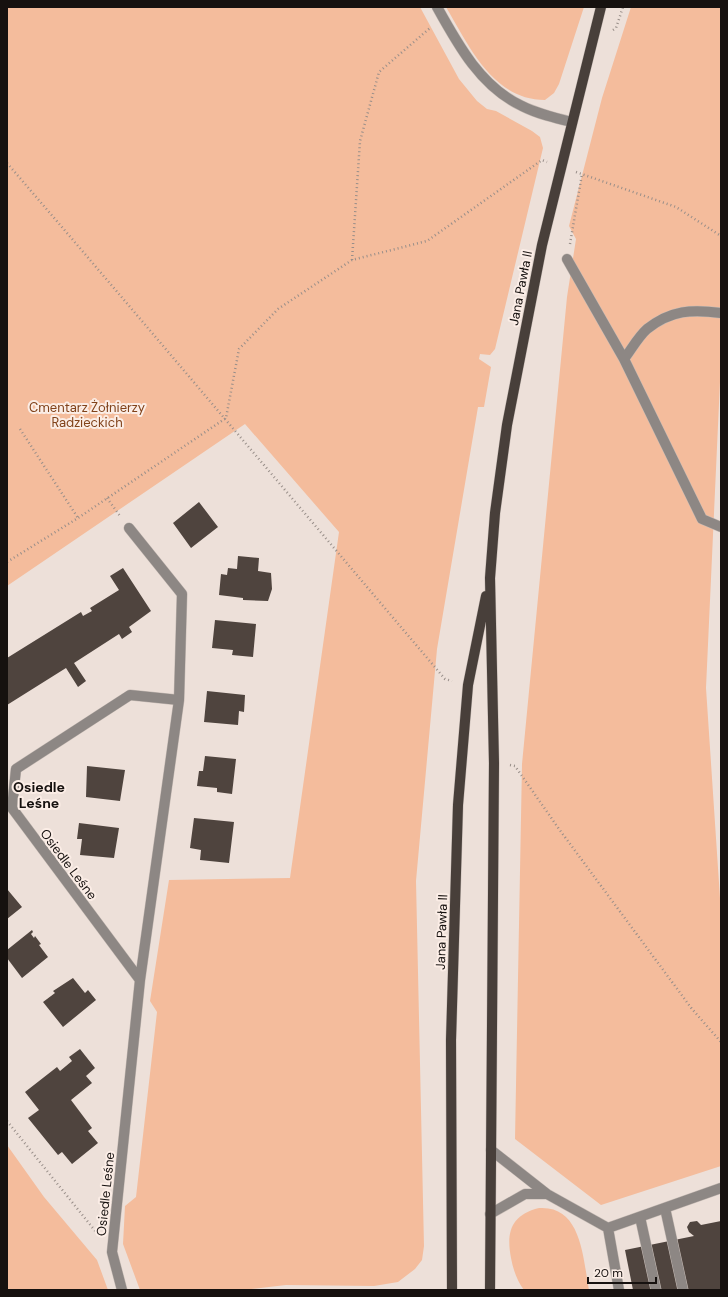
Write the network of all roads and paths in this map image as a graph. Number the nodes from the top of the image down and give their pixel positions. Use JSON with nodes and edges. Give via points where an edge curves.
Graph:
{"nodes":[{"id":1,"x":437,"y":7,"type":"edge"},
{"id":2,"x":601,"y":7,"type":"edge"},
{"id":3,"x":442,"y":17,"type":"junction"},
{"id":4,"x":572,"y":122,"type":"junction"},
{"id":5,"x":7,"y":163,"type":"edge"},
{"id":6,"x":561,"y":166,"type":"junction"},
{"id":7,"x":721,"y":236,"type":"edge"},
{"id":8,"x":567,"y":259,"type":"joint"},
{"id":9,"x":352,"y":260,"type":"junction"},
{"id":10,"x":721,"y":313,"type":"edge"},
{"id":11,"x":624,"y":359,"type":"junction"},
{"id":12,"x":226,"y":418,"type":"junction"},
{"id":13,"x":20,"y":429,"type":"dead end"},
{"id":14,"x":107,"y":498,"type":"junction"},
{"id":15,"x":78,"y":518,"type":"junction"},
{"id":16,"x":721,"y":527,"type":"edge"},
{"id":17,"x":129,"y":528,"type":"joint"},
{"id":18,"x":7,"y":562,"type":"edge"},
{"id":19,"x":490,"y":578,"type":"junction"},
{"id":20,"x":468,"y":685,"type":"junction"},
{"id":21,"x":179,"y":700,"type":"junction"},
{"id":22,"x":494,"y":763,"type":"junction"},
{"id":23,"x":140,"y":980,"type":"junction"},
{"id":24,"x":721,"y":1042,"type":"edge"},
{"id":25,"x":7,"y":1120,"type":"edge"},
{"id":26,"x":491,"y":1150,"type":"junction"},
{"id":27,"x":721,"y":1188,"type":"edge"},
{"id":28,"x":547,"y":1194,"type":"junction"},
{"id":29,"x":665,"y":1208,"type":"junction"},
{"id":30,"x":490,"y":1214,"type":"junction"},
{"id":31,"x":640,"y":1217,"type":"junction"},
{"id":32,"x":608,"y":1228,"type":"junction"},
{"id":33,"x":112,"y":1252,"type":"junction"},
{"id":34,"x":122,"y":1290,"type":"edge"},
{"id":35,"x":452,"y":1290,"type":"edge"},
{"id":36,"x":490,"y":1290,"type":"edge"},
{"id":37,"x":619,"y":1290,"type":"edge"},
{"id":38,"x":656,"y":1290,"type":"edge"},
{"id":39,"x":682,"y":1290,"type":"edge"}],
"edges":[{"from":1,"to":3,"type":"street"},
{"from":2,"to":4,"type":"main road","name":"Jana Pawła II"},
{"from":3,"to":4,"type":"street","via":[[470,61],[495,88],[522,106]]},
{"from":3,"to":9,"type":"path","via":[[379,72],[360,141]]},
{"from":4,"to":6,"type":"main road","name":"Jana Pawła II"},
{"from":5,"to":12,"type":"path"},
{"from":6,"to":9,"type":"path","via":[[542,160],[427,241]]},
{"from":6,"to":19,"type":"main road","name":"Jana Pawła II","via":[[542,245],[507,425],[495,513]]},
{"from":7,"to":8,"type":"path","via":[[676,207],[582,174]]},
{"from":8,"to":11,"type":"street"},
{"from":9,"to":12,"type":"path","via":[[278,309],[239,349]]},
{"from":10,"to":11,"type":"street","via":[[701,310],[674,313],[647,330]]},
{"from":11,"to":16,"type":"street","via":[[702,519]]},
{"from":12,"to":14,"type":"path"},
{"from":12,"to":20,"type":"path","via":[[285,492],[445,679]]},
{"from":13,"to":15,"type":"path"},
{"from":14,"to":15,"type":"path"},
{"from":14,"to":17,"type":"path"},
{"from":15,"to":18,"type":"path"},
{"from":17,"to":21,"type":"street","name":"Osiedle Leśne","via":[[182,594]]},
{"from":19,"to":20,"type":"main road","name":"Jana Pawła II"},
{"from":19,"to":22,"type":"main road","name":"Jana Pawła II"},
{"from":20,"to":35,"type":"main road","name":"Jana Pawła II","via":[[458,805],[451,1032]]},
{"from":21,"to":23,"type":"street","name":"Osiedle Leśne"},
{"from":21,"to":23,"type":"street","name":"Osiedle Leśne","via":[[130,694],[16,769],[12,808]]},
{"from":22,"to":24,"type":"path","via":[[515,766],[692,1009]]},
{"from":22,"to":26,"type":"main road","name":"Jana Pawła II"},
{"from":23,"to":33,"type":"street","name":"Osiedle Leśne"},
{"from":25,"to":33,"type":"path"},
{"from":26,"to":28,"type":"street"},
{"from":26,"to":30,"type":"main road","name":"Jana Pawła II"},
{"from":27,"to":29,"type":"street"},
{"from":28,"to":30,"type":"street","via":[[525,1194]]},
{"from":28,"to":32,"type":"street"},
{"from":29,"to":31,"type":"street"},
{"from":29,"to":39,"type":"street"},
{"from":30,"to":36,"type":"main road","name":"Jana Pawła II"},
{"from":31,"to":32,"type":"street"},
{"from":31,"to":38,"type":"street"},
{"from":32,"to":37,"type":"street"},
{"from":33,"to":34,"type":"street","name":"Osiedle Leśne"}]}
